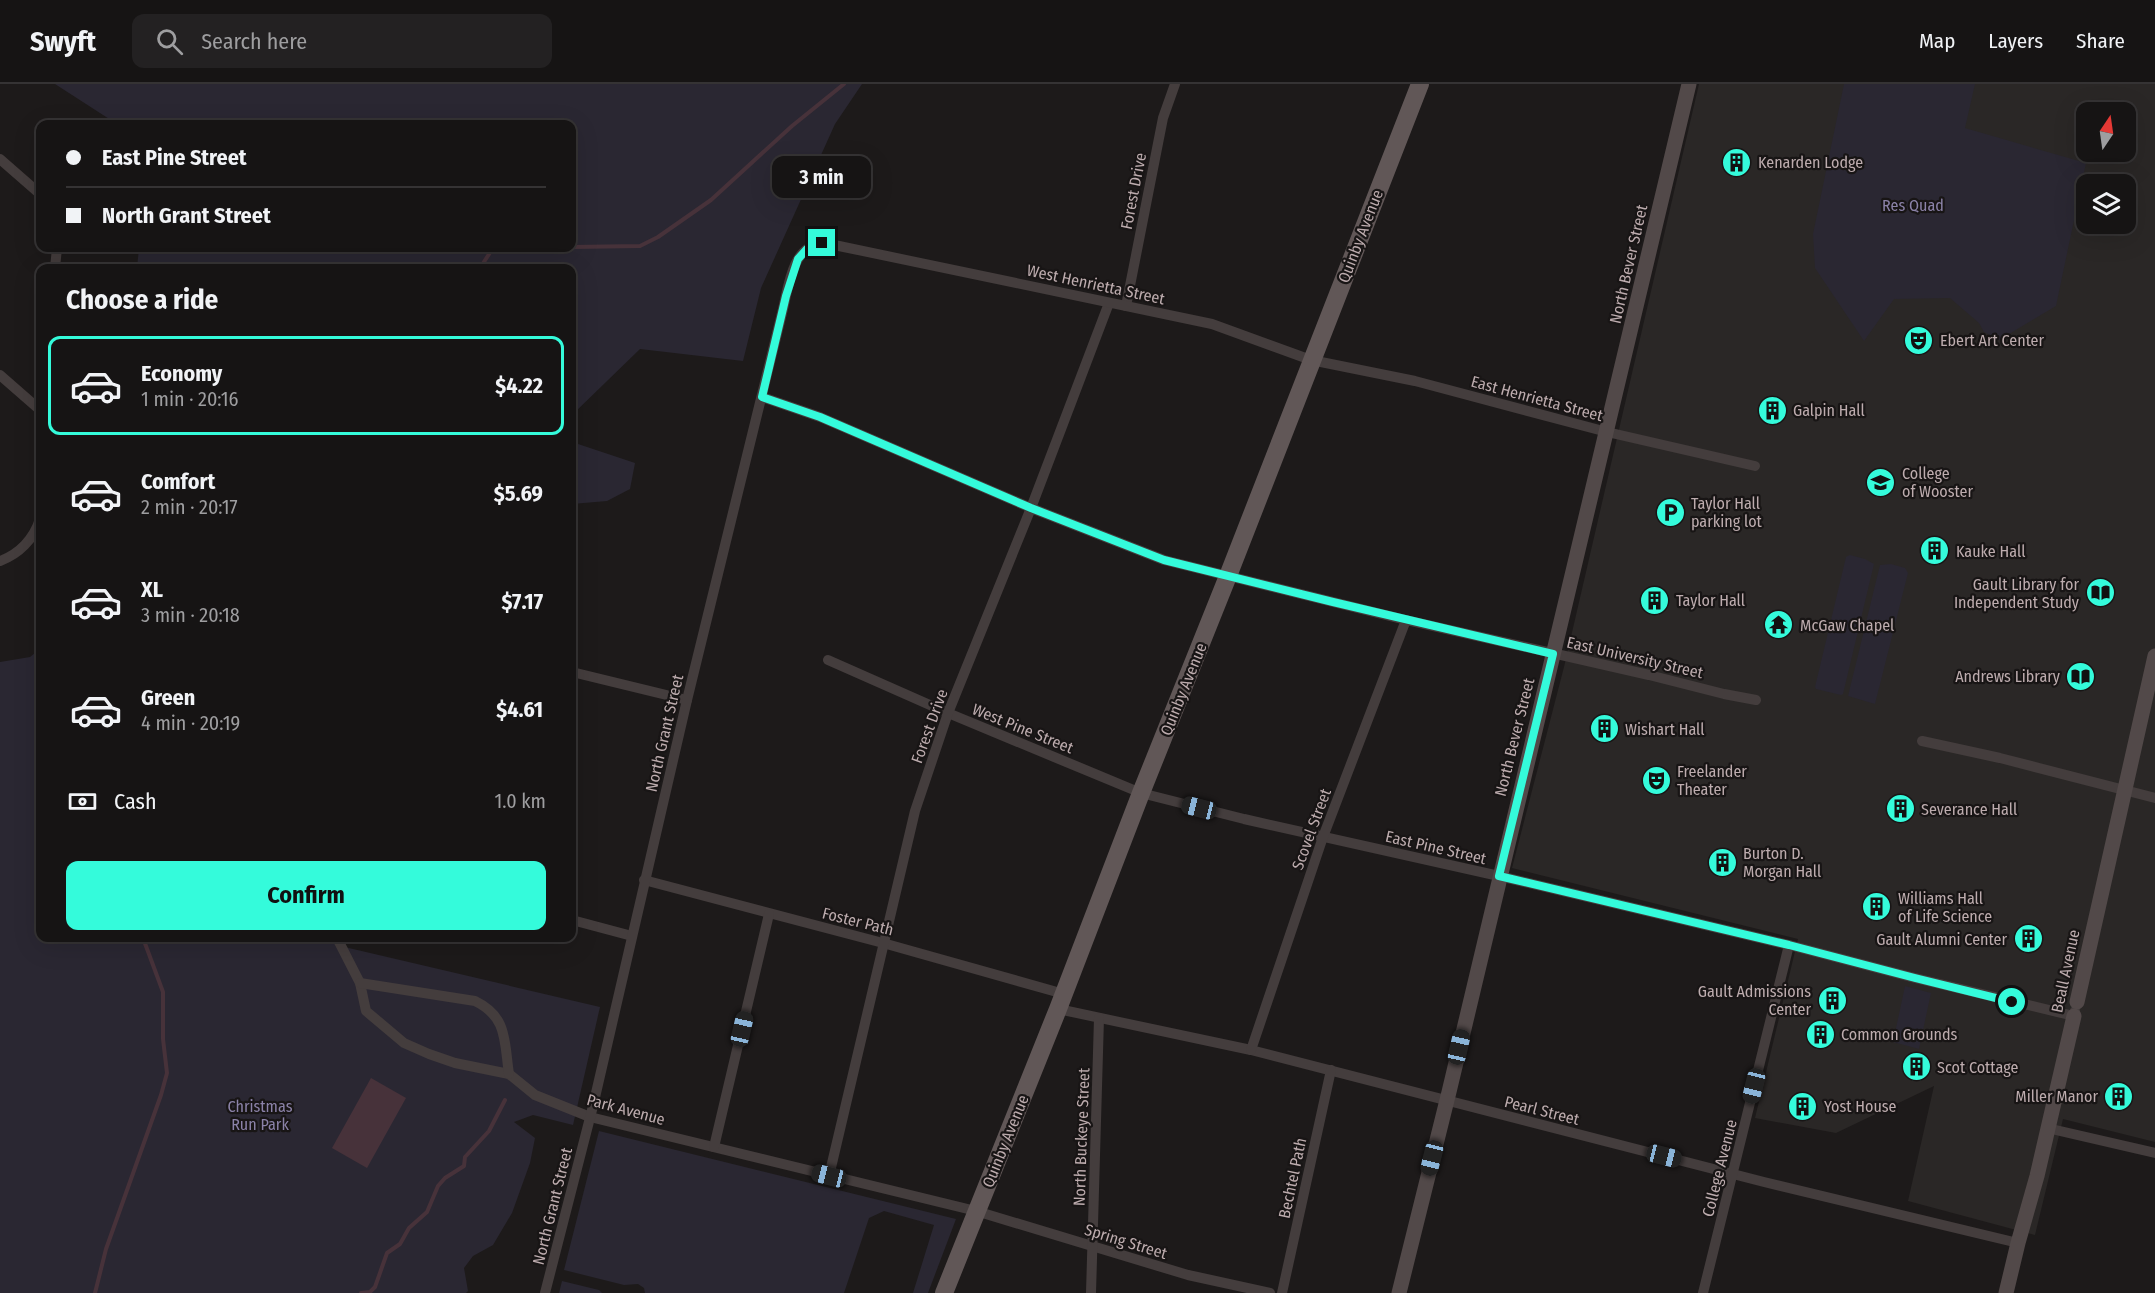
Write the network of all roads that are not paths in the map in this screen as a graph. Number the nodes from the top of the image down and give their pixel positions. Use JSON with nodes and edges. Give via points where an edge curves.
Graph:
{"nodes":[{"id":1,"x":1175,"y":84,"type":"edge"},
{"id":2,"x":1420,"y":84,"type":"edge"},
{"id":3,"x":1689,"y":84,"type":"edge"},
{"id":4,"x":0,"y":159,"type":"edge"},
{"id":5,"x":36,"y":190,"type":"edge"},
{"id":6,"x":870,"y":253,"type":"joint"},
{"id":7,"x":1109,"y":303,"type":"junction"},
{"id":8,"x":1126,"y":306,"type":"junction"},
{"id":9,"x":1311,"y":360,"type":"junction"},
{"id":10,"x":0,"y":375,"type":"edge"},
{"id":11,"x":762,"y":397,"type":"junction"},
{"id":12,"x":36,"y":406,"type":"edge"},
{"id":13,"x":1607,"y":432,"type":"junction"},
{"id":14,"x":1755,"y":466,"type":"dead end"},
{"id":15,"x":1031,"y":508,"type":"junction"},
{"id":16,"x":36,"y":531,"type":"edge"},
{"id":17,"x":0,"y":561,"type":"edge"},
{"id":18,"x":1228,"y":576,"type":"junction"},
{"id":19,"x":1406,"y":620,"type":"junction"},
{"id":20,"x":1553,"y":654,"type":"junction"},
{"id":21,"x":2155,"y":656,"type":"edge"},
{"id":22,"x":828,"y":660,"type":"dead end"},
{"id":23,"x":576,"y":673,"type":"edge"},
{"id":24,"x":1756,"y":699,"type":"dead end"},
{"id":25,"x":687,"y":700,"type":"junction"},
{"id":26,"x":948,"y":713,"type":"junction"},
{"id":27,"x":1922,"y":741,"type":"dead end"},
{"id":28,"x":2124,"y":790,"type":"junction"},
{"id":29,"x":1141,"y":793,"type":"junction"},
{"id":30,"x":2155,"y":798,"type":"edge"},
{"id":31,"x":1323,"y":837,"type":"junction"},
{"id":32,"x":1499,"y":876,"type":"junction"},
{"id":33,"x":644,"y":880,"type":"junction"},
{"id":34,"x":769,"y":914,"type":"junction"},
{"id":35,"x":576,"y":921,"type":"edge"},
{"id":36,"x":632,"y":936,"type":"junction"},
{"id":37,"x":338,"y":942,"type":"edge"},
{"id":38,"x":883,"y":943,"type":"junction"},
{"id":39,"x":1789,"y":945,"type":"junction"},
{"id":40,"x":360,"y":983,"type":"junction"},
{"id":41,"x":1061,"y":1002,"type":"junction"},
{"id":42,"x":2076,"y":1009,"type":"junction"},
{"id":43,"x":1099,"y":1018,"type":"junction"},
{"id":44,"x":1251,"y":1050,"type":"junction"},
{"id":45,"x":1331,"y":1070,"type":"junction"},
{"id":46,"x":509,"y":1074,"type":"junction"},
{"id":47,"x":1446,"y":1101,"type":"junction"},
{"id":48,"x":590,"y":1117,"type":"junction"},
{"id":49,"x":2047,"y":1128,"type":"junction"},
{"id":50,"x":714,"y":1148,"type":"junction"},
{"id":51,"x":2155,"y":1153,"type":"edge"},
{"id":52,"x":1733,"y":1173,"type":"junction"},
{"id":53,"x":829,"y":1176,"type":"junction"},
{"id":54,"x":976,"y":1211,"type":"junction"},
{"id":55,"x":2018,"y":1243,"type":"junction"},
{"id":56,"x":1093,"y":1247,"type":"junction"},
{"id":57,"x":545,"y":1293,"type":"edge"},
{"id":58,"x":944,"y":1293,"type":"edge"},
{"id":59,"x":1091,"y":1293,"type":"edge"},
{"id":60,"x":1270,"y":1293,"type":"edge"},
{"id":61,"x":1282,"y":1293,"type":"edge"},
{"id":62,"x":1399,"y":1293,"type":"edge"},
{"id":63,"x":1703,"y":1293,"type":"edge"},
{"id":64,"x":2006,"y":1293,"type":"edge"}],
"edges":[{"from":1,"to":8,"type":"street","name":"Forest Drive","via":[[1163,118]]},
{"from":2,"to":9,"type":"main road","name":"Quinby Avenue"},
{"from":3,"to":13,"type":"main road","name":"North Bever Street"},
{"from":4,"to":5,"type":"street"},
{"from":6,"to":7,"type":"street","name":"West Henrietta Street"},
{"from":6,"to":11,"type":"street","name":"North Grant Street","via":[[822,243],[807,249],[798,259]]},
{"from":7,"to":8,"type":"street","name":"West Henrietta Street"},
{"from":7,"to":15,"type":"street","name":"Forest Drive"},
{"from":8,"to":9,"type":"street","name":"West Henrietta Street","via":[[1212,324]]},
{"from":9,"to":13,"type":"street","name":"East Henrietta Street","via":[[1415,381]]},
{"from":9,"to":18,"type":"main road","name":"Quinby Avenue"},
{"from":10,"to":12,"type":"street"},
{"from":11,"to":15,"type":"street","name":"East University Street","via":[[820,417]]},
{"from":11,"to":25,"type":"street","name":"North Grant Street"},
{"from":13,"to":14,"type":"street","name":"East Henrietta Street"},
{"from":13,"to":20,"type":"main road","name":"North Bever Street"},
{"from":15,"to":18,"type":"street","name":"East University Street","via":[[1164,560]]},
{"from":15,"to":26,"type":"street","name":"Forest Drive"},
{"from":16,"to":17,"type":"street","via":[[22,548]]},
{"from":18,"to":19,"type":"street","name":"East University Street"},
{"from":18,"to":29,"type":"main road","name":"Quinby Avenue"},
{"from":19,"to":20,"type":"street","name":"East University Street"},
{"from":19,"to":31,"type":"street","name":"Scovel Street"},
{"from":20,"to":24,"type":"street","name":"East University Street"},
{"from":20,"to":32,"type":"main road","name":"North Bever Street"},
{"from":21,"to":28,"type":"main road","name":"Beall Avenue"},
{"from":22,"to":26,"type":"street","name":"West Pine Street"},
{"from":23,"to":25,"type":"street"},
{"from":25,"to":33,"type":"street","name":"North Grant Street"},
{"from":26,"to":29,"type":"street","name":"West Pine Street"},
{"from":26,"to":38,"type":"street","name":"Forest Drive","via":[[915,811]]},
{"from":27,"to":28,"type":"street"},
{"from":28,"to":30,"type":"street"},
{"from":28,"to":42,"type":"main road","name":"Beall Avenue"},
{"from":29,"to":31,"type":"street","name":"East Pine Street"},
{"from":29,"to":41,"type":"main road","name":"Quinby Avenue"},
{"from":31,"to":32,"type":"street","name":"East Pine Street"},
{"from":31,"to":44,"type":"street","name":"Scovel Street"},
{"from":32,"to":39,"type":"street","name":"East Pine Street"},
{"from":32,"to":47,"type":"main road","name":"North Bever Street"},
{"from":33,"to":34,"type":"street","name":"Foster Path"},
{"from":33,"to":36,"type":"street","name":"North Grant Street"},
{"from":34,"to":38,"type":"street","name":"Foster Path"},
{"from":34,"to":50,"type":"street"},
{"from":35,"to":36,"type":"street"},
{"from":36,"to":48,"type":"street","name":"North Grant Street"},
{"from":37,"to":40,"type":"street","name":"Park Avenue"},
{"from":38,"to":41,"type":"street","name":"Foster Path"},
{"from":38,"to":53,"type":"street","name":"Forest Drive"},
{"from":39,"to":42,"type":"street","name":"East Pine Street","via":[[1915,978]]},
{"from":39,"to":52,"type":"street","name":"College Avenue"},
{"from":40,"to":46,"type":"street","name":"Park Avenue","via":[[366,1011],[404,1042],[455,1063]]},
{"from":40,"to":46,"type":"street","via":[[475,1000],[488,1007],[502,1028]]},
{"from":41,"to":43,"type":"street","name":"Pearl Street"},
{"from":41,"to":54,"type":"main road","name":"Quinby Avenue"},
{"from":42,"to":49,"type":"main road","name":"Beall Avenue"},
{"from":43,"to":44,"type":"street","name":"Pearl Street"},
{"from":43,"to":56,"type":"street","name":"North Buckeye Street"},
{"from":44,"to":45,"type":"street","name":"Pearl Street"},
{"from":45,"to":47,"type":"street","name":"Pearl Street"},
{"from":45,"to":61,"type":"street","name":"Bechtel Path"},
{"from":46,"to":48,"type":"street","name":"Park Avenue","via":[[535,1095]]},
{"from":47,"to":52,"type":"street","name":"Pearl Street"},
{"from":47,"to":62,"type":"main road","name":"North Bever Street"},
{"from":48,"to":50,"type":"street","name":"Park Avenue"},
{"from":48,"to":57,"type":"street","name":"North Grant Street"},
{"from":49,"to":51,"type":"street"},
{"from":49,"to":55,"type":"main road","name":"Beall Avenue"},
{"from":50,"to":53,"type":"street","name":"Park Avenue"},
{"from":52,"to":55,"type":"street","name":"Pearl Street"},
{"from":52,"to":63,"type":"street","name":"College Avenue"},
{"from":53,"to":54,"type":"street","name":"Park Avenue"},
{"from":54,"to":56,"type":"street","name":"Spring Street"},
{"from":54,"to":58,"type":"main road","name":"Quinby Avenue"},
{"from":55,"to":64,"type":"main road","name":"Beall Avenue"},
{"from":56,"to":59,"type":"street","name":"North Buckeye Street"},
{"from":56,"to":60,"type":"street","name":"Spring Street","via":[[1188,1275]]}]}
